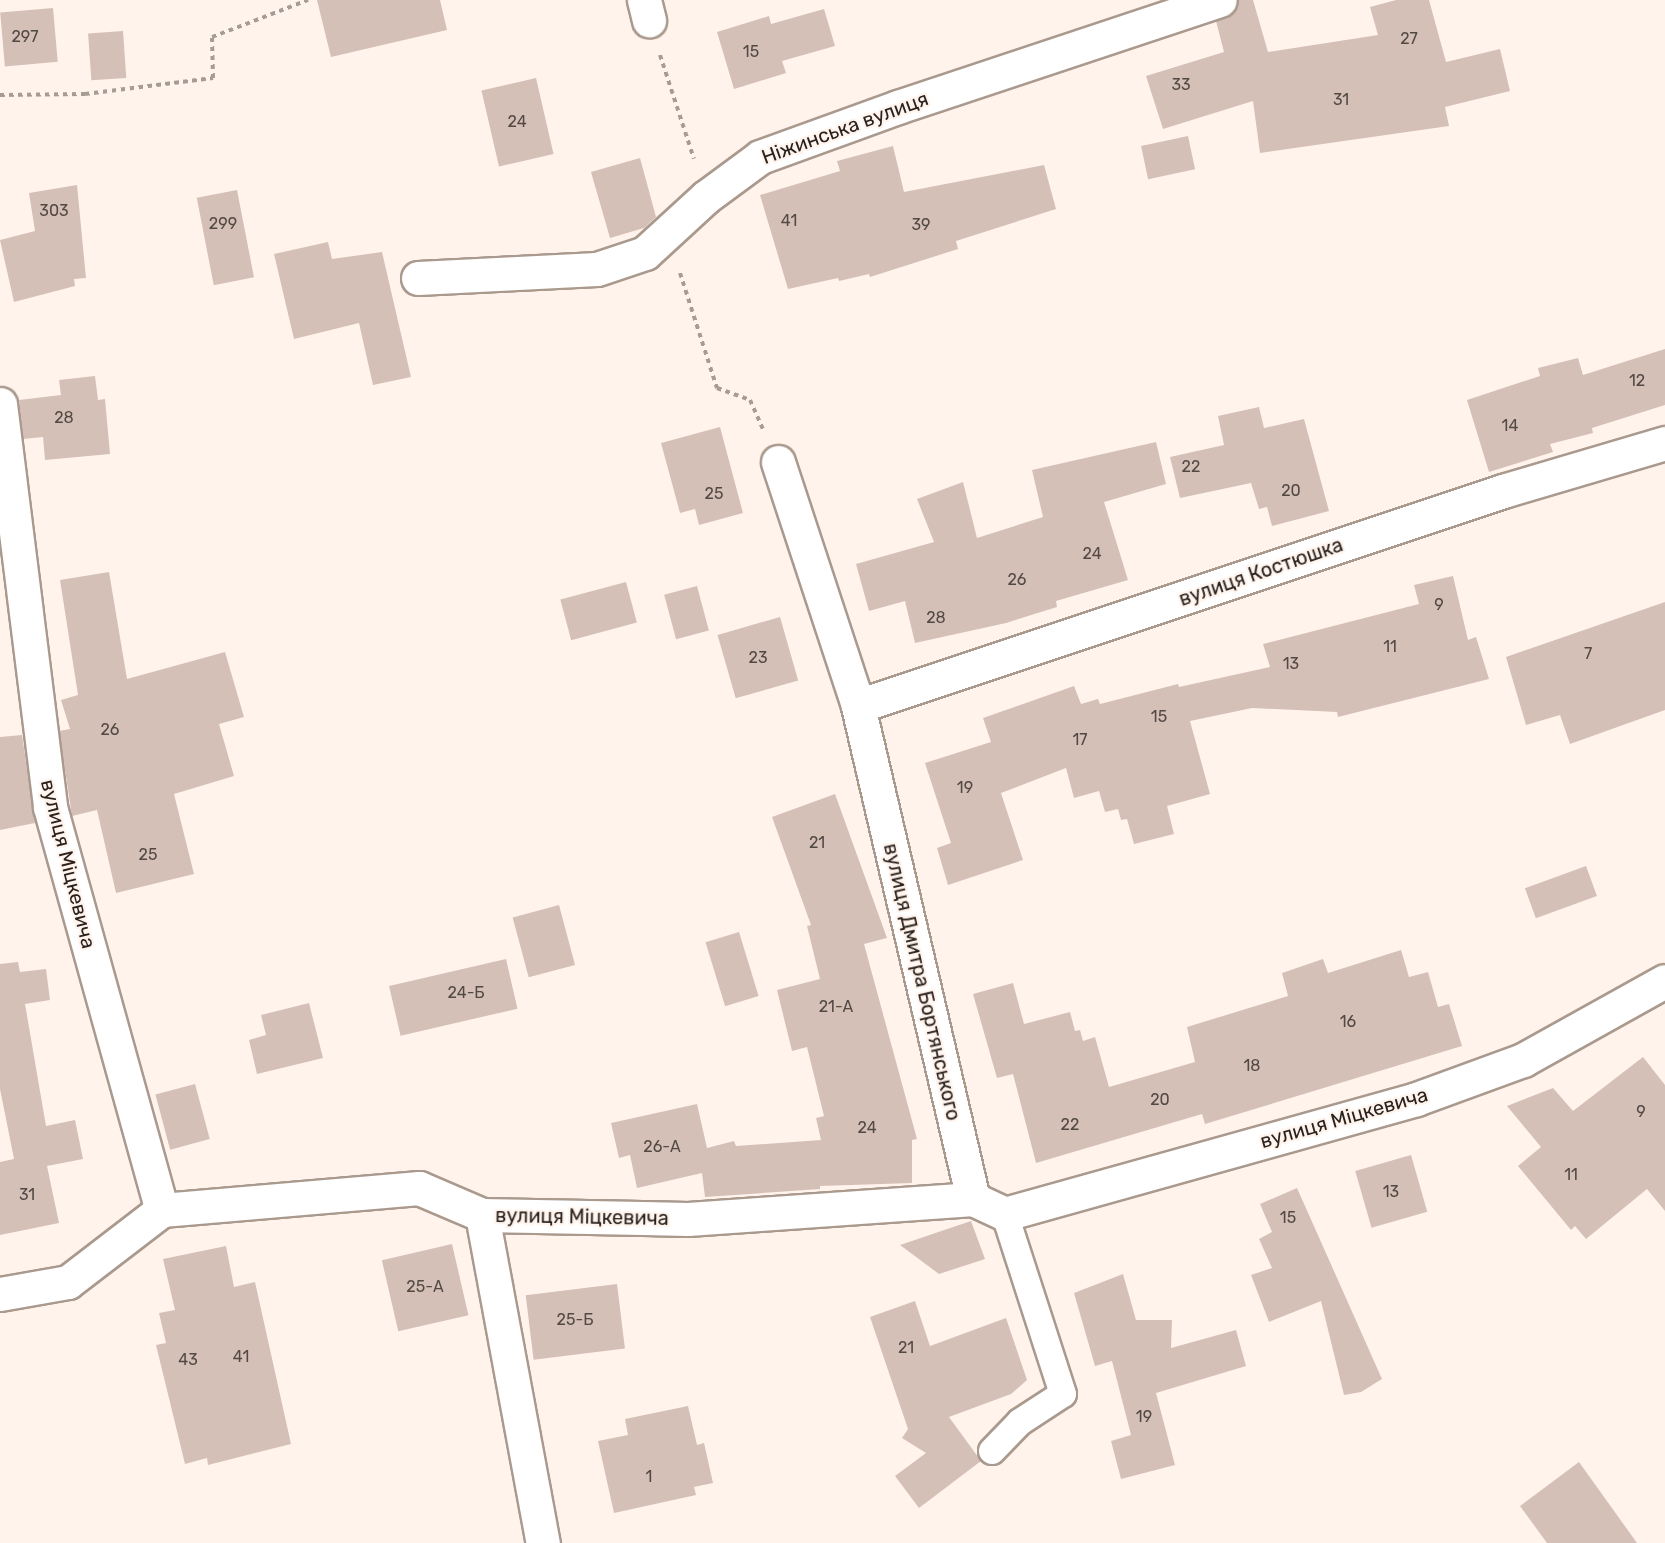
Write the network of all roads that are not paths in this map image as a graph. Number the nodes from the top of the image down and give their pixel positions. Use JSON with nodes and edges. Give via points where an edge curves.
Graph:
{"nodes":[{"id":1,"x":1220,"y":0,"type":"edge"},
{"id":2,"x":418,"y":278,"type":"dead end"},
{"id":3,"x":0,"y":404,"type":"edge"},
{"id":4,"x":1665,"y":443,"type":"edge"},
{"id":5,"x":778,"y":462,"type":"dead end"},
{"id":6,"x":858,"y":706,"type":"junction"},
{"id":7,"x":1665,"y":981,"type":"edge"},
{"id":8,"x":973,"y":1199,"type":"junction"},
{"id":9,"x":162,"y":1210,"type":"junction"},
{"id":10,"x":1005,"y":1214,"type":"junction"},
{"id":11,"x":482,"y":1215,"type":"junction"},
{"id":12,"x":0,"y":1294,"type":"edge"},
{"id":13,"x":992,"y":1451,"type":"dead end"},
{"id":14,"x":543,"y":1543,"type":"edge"}],
"edges":[{"from":1,"to":2,"type":"street","name":"Ніжинська вулиця","via":[[760,157],[706,196],[645,253],[597,269]]},
{"from":3,"to":9,"type":"street","name":"вулиця Міцкевича","via":[[50,807]]},
{"from":4,"to":6,"type":"street","name":"вулиця Костюшка","via":[[1503,490]]},
{"from":5,"to":6,"type":"street","name":"вулиця Дмитра Бортянського"},
{"from":6,"to":8,"type":"street","name":"вулиця Дмитра Бортянського"},
{"from":7,"to":10,"type":"street","name":"вулиця Міцкевича","via":[[1522,1060],[1416,1099]]},
{"from":8,"to":10,"type":"street"},
{"from":8,"to":11,"type":"street","name":"вулиця Міцкевича","via":[[688,1219]]},
{"from":9,"to":11,"type":"street","name":"вулиця Міцкевича","via":[[419,1188]]},
{"from":9,"to":12,"type":"street","via":[[68,1282]]},
{"from":10,"to":13,"type":"lane","via":[[1063,1394],[1020,1422]]},
{"from":11,"to":14,"type":"street"}]}
